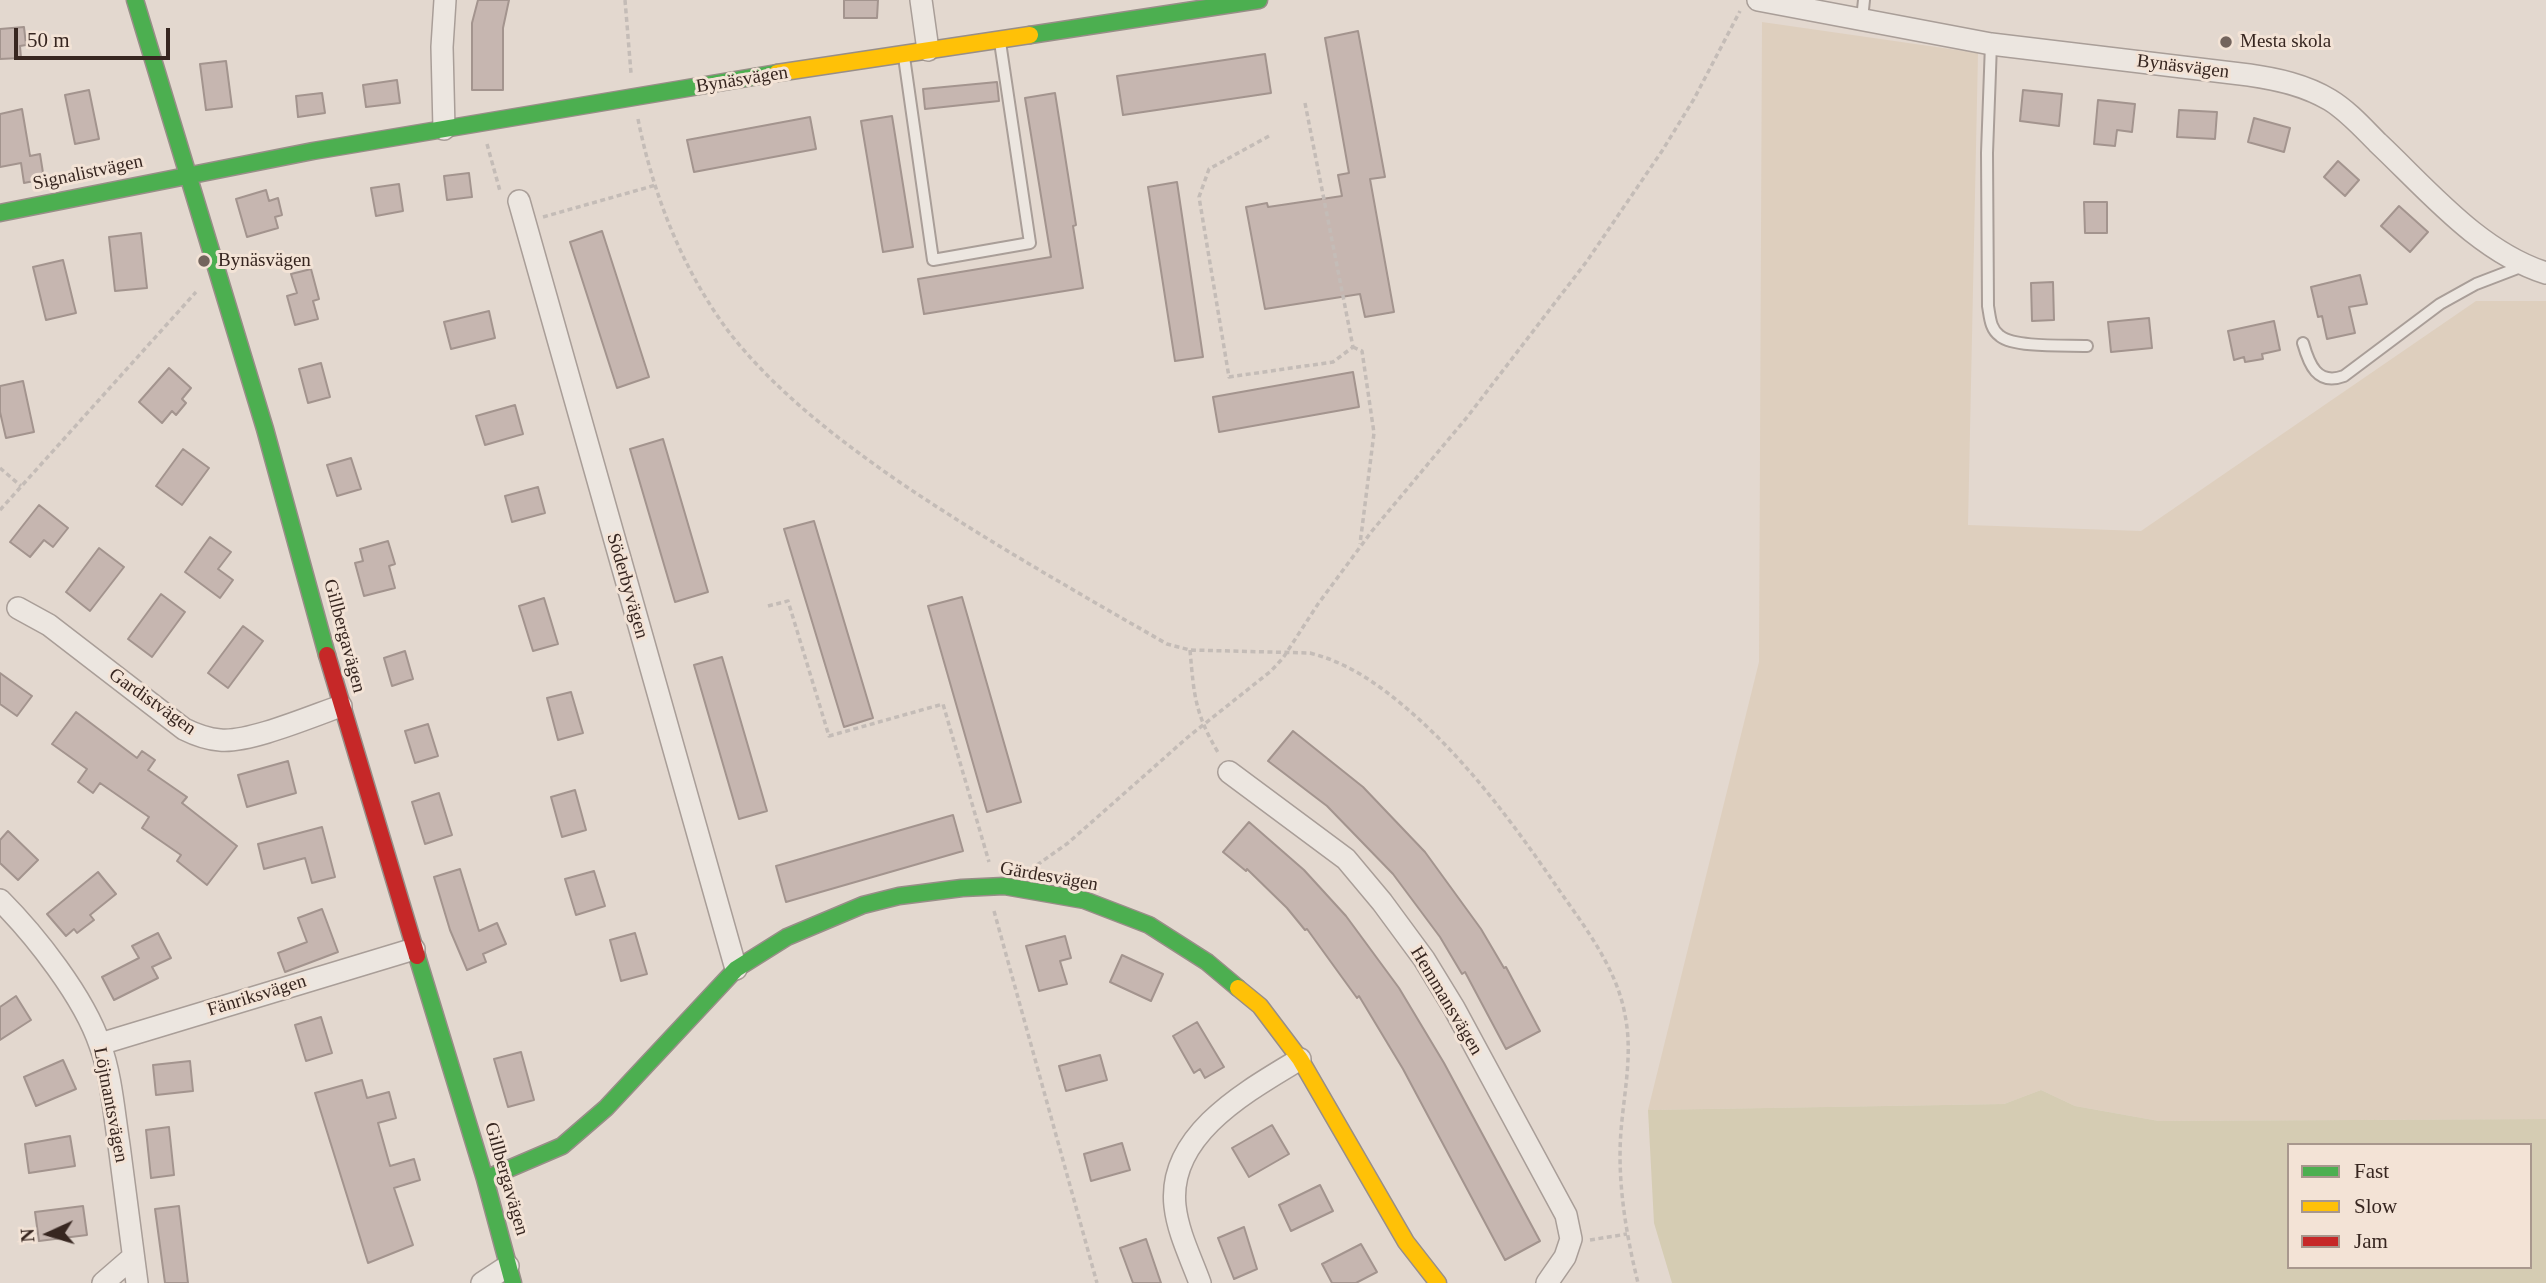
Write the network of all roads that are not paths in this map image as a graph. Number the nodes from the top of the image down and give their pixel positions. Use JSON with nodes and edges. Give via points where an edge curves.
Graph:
{"nodes":[{"id":1,"x":135,"y":0,"type":"edge"},
{"id":2,"x":445,"y":0,"type":"edge"},
{"id":3,"x":921,"y":0,"type":"edge"},
{"id":4,"x":1259,"y":0,"type":"edge"},
{"id":5,"x":1758,"y":0,"type":"edge"},
{"id":6,"x":1863,"y":10,"type":"edge"},
{"id":7,"x":999,"y":39,"type":"junction"},
{"id":8,"x":1990,"y":44,"type":"junction"},
{"id":9,"x":928,"y":50,"type":"junction"},
{"id":10,"x":903,"y":54,"type":"junction"},
{"id":11,"x":444,"y":129,"type":"junction"},
{"id":12,"x":186,"y":174,"type":"junction"},
{"id":13,"x":519,"y":201,"type":"road end"},
{"id":14,"x":0,"y":213,"type":"edge"},
{"id":15,"x":2523,"y":266,"type":"junction"},
{"id":16,"x":2546,"y":273,"type":"edge"},
{"id":17,"x":2303,"y":343,"type":"dead end"},
{"id":18,"x":2087,"y":346,"type":"dead end"},
{"id":19,"x":18,"y":608,"type":"dead end"},
{"id":20,"x":341,"y":706,"type":"junction"},
{"id":21,"x":1229,"y":772,"type":"road end"},
{"id":22,"x":0,"y":900,"type":"edge"},
{"id":23,"x":414,"y":948,"type":"junction"},
{"id":24,"x":736,"y":969,"type":"junction"},
{"id":25,"x":100,"y":1044,"type":"junction"},
{"id":26,"x":1300,"y":1059,"type":"junction"},
{"id":27,"x":485,"y":1179,"type":"junction"},
{"id":28,"x":134,"y":1257,"type":"junction"},
{"id":29,"x":510,"y":1274,"type":"edge"},
{"id":30,"x":103,"y":1283,"type":"edge"},
{"id":31,"x":137,"y":1283,"type":"edge"},
{"id":32,"x":482,"y":1283,"type":"edge"},
{"id":33,"x":1200,"y":1283,"type":"edge"},
{"id":34,"x":1438,"y":1283,"type":"edge"},
{"id":35,"x":1547,"y":1283,"type":"edge"}],
"edges":[{"from":1,"to":12,"type":"street","name":"Gillbergavägen"},
{"from":2,"to":11,"type":"street"},
{"from":3,"to":9,"type":"street"},
{"from":4,"to":7,"type":"street","name":"Bynäsvägen"},
{"from":5,"to":6,"type":"street","name":"Bynäsvägen"},
{"from":6,"to":8,"type":"street","name":"Bynäsvägen"},
{"from":7,"to":9,"type":"street","name":"Bynäsvägen"},
{"from":7,"to":10,"type":"lane","via":[[1030,243],[933,260]]},
{"from":8,"to":15,"type":"street","name":"Bynäsvägen","via":[[2249,75],[2308,89],[2353,119],[2452,213]]},
{"from":8,"to":18,"type":"lane","via":[[1991,325],[2012,342]]},
{"from":9,"to":10,"type":"street","name":"Bynäsvägen"},
{"from":10,"to":11,"type":"street","name":"Bynäsvägen"},
{"from":11,"to":12,"type":"street","name":"Bynäsvägen"},
{"from":12,"to":14,"type":"street","name":"Signalistvägen"},
{"from":12,"to":20,"type":"street","name":"Gillbergavägen","via":[[265,429]]},
{"from":13,"to":24,"type":"street","name":"Söderbyvägen"},
{"from":15,"to":16,"type":"street","name":"Bynäsvägen"},
{"from":15,"to":17,"type":"lane","via":[[2440,304],[2335,380],[2310,367]]},
{"from":19,"to":20,"type":"street","name":"Gardistvägen","via":[[49,625],[184,729],[204,738],[243,739]]},
{"from":20,"to":23,"type":"street","name":"Gillbergavägen"},
{"from":21,"to":35,"type":"street","name":"Hemmansvägen","via":[[1346,859],[1424,959],[1566,1215],[1571,1238]]},
{"from":22,"to":25,"type":"street","name":"Löjtnantsvägen","via":[[56,968]]},
{"from":23,"to":25,"type":"street","name":"Fänriksvägen"},
{"from":23,"to":27,"type":"street","name":"Gillbergavägen"},
{"from":24,"to":26,"type":"street","name":"Gärdesvägen","via":[[787,937],[863,905],[992,880],[1084,901],[1149,925],[1207,962],[1260,1006]]},
{"from":24,"to":27,"type":"street","name":"Gärdesvägen","via":[[584,1128],[562,1146]]},
{"from":25,"to":28,"type":"street","name":"Löjtnantsvägen"},
{"from":26,"to":33,"type":"street","via":[[1238,1097],[1209,1121],[1178,1174],[1175,1204],[1179,1229]]},
{"from":26,"to":34,"type":"street","name":"Gärdesvägen","via":[[1406,1242]]},
{"from":27,"to":29,"type":"street","name":"Gillbergavägen"},
{"from":28,"to":30,"type":"street"},
{"from":28,"to":31,"type":"street","name":"Löjtnantsvägen"},
{"from":29,"to":32,"type":"street"}]}
